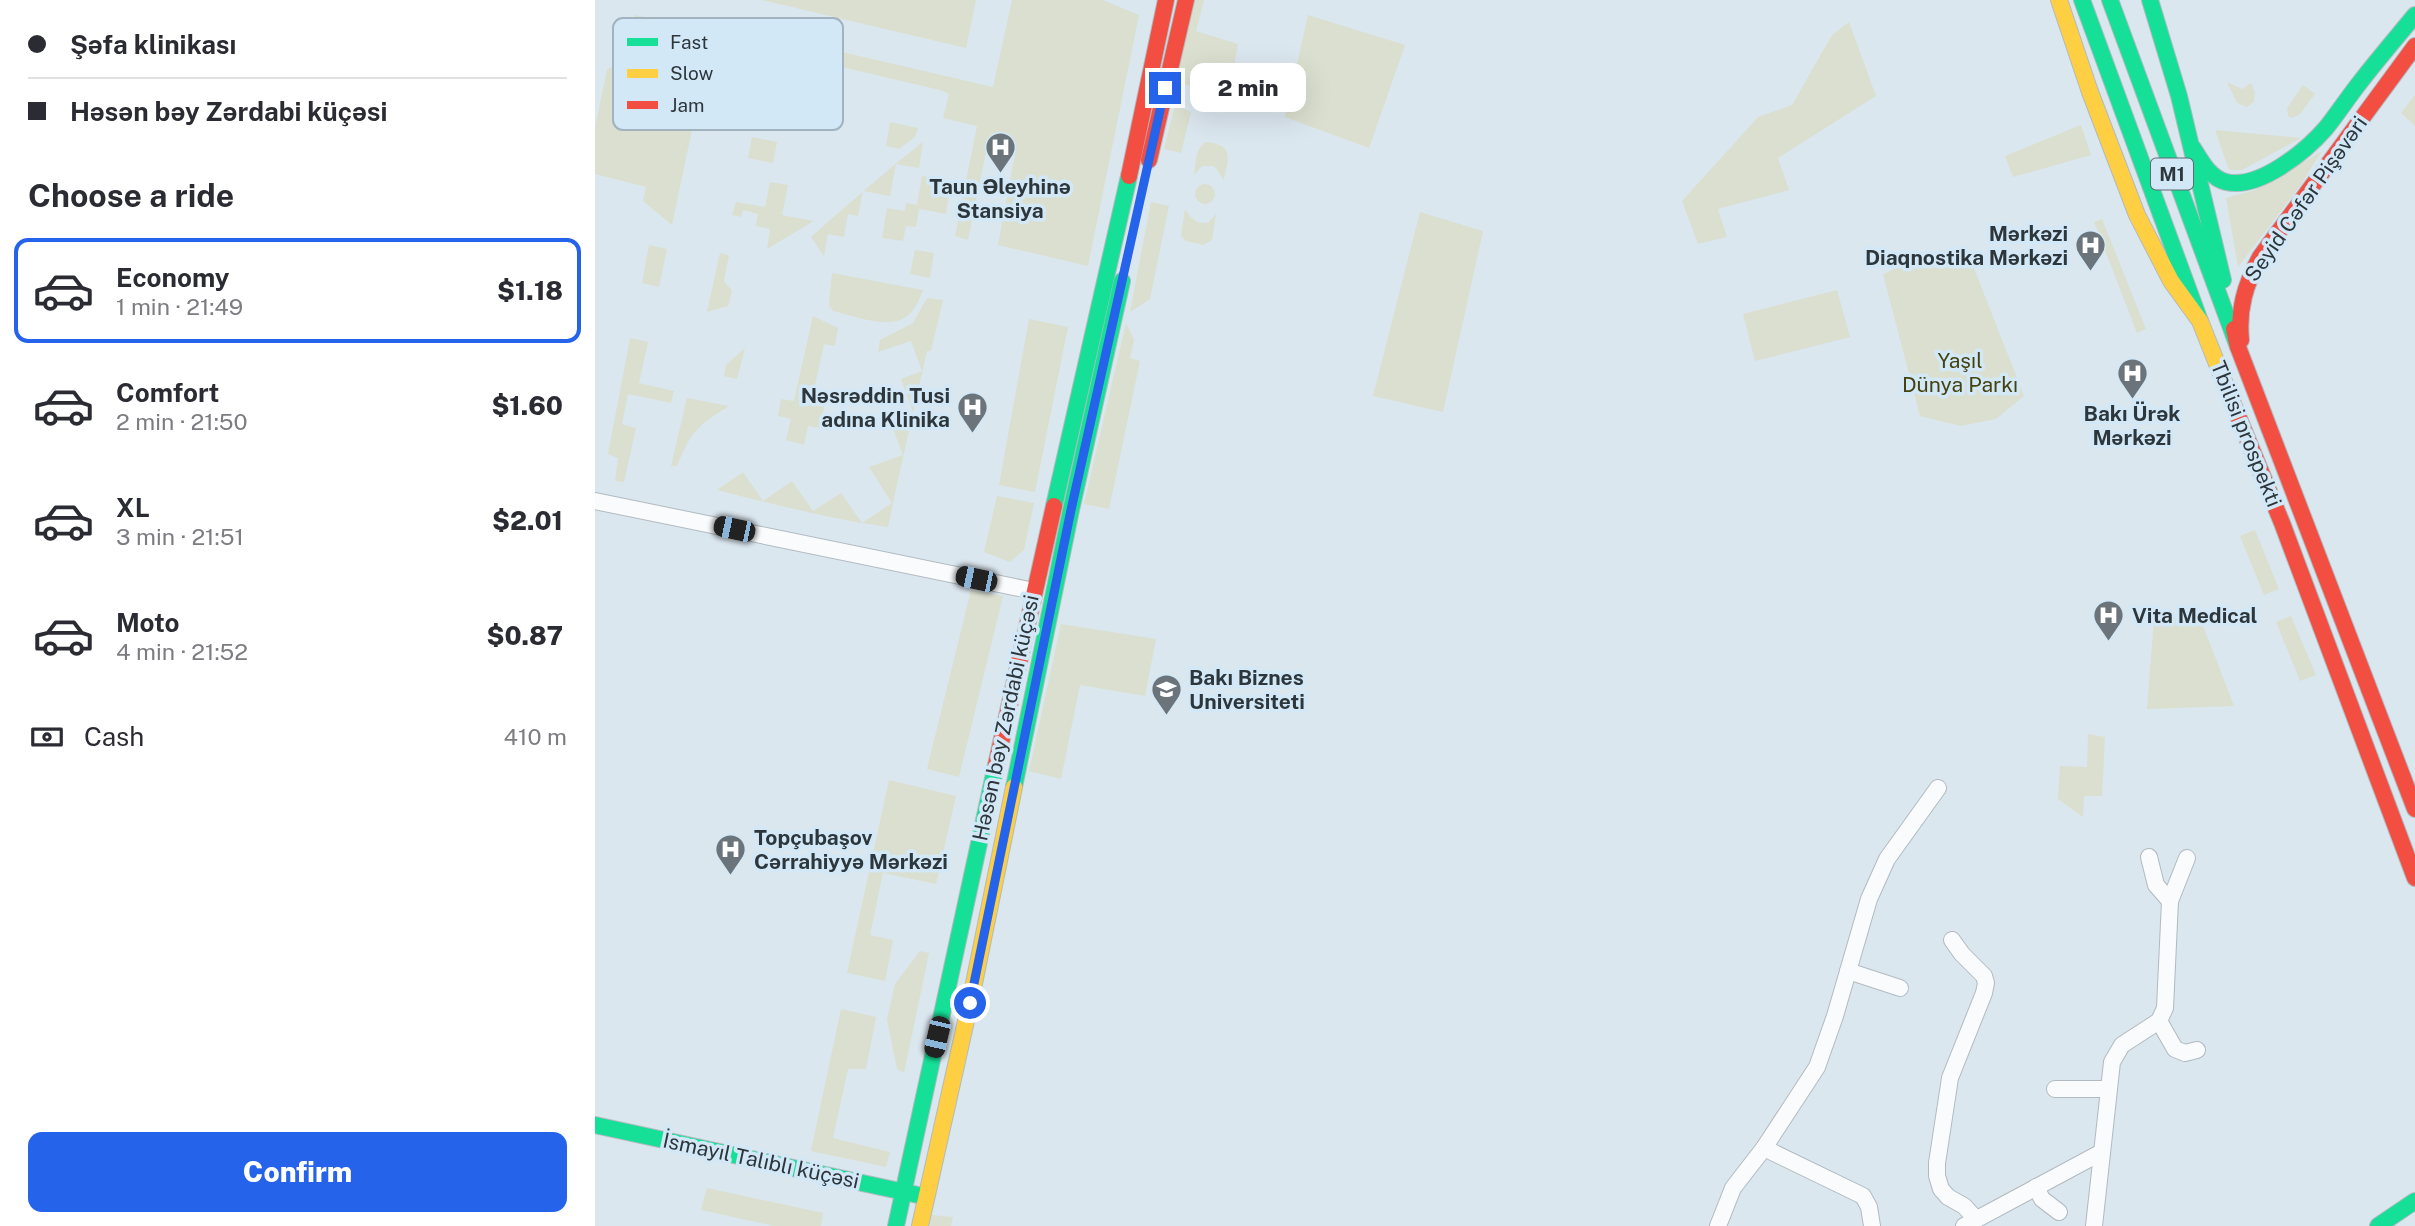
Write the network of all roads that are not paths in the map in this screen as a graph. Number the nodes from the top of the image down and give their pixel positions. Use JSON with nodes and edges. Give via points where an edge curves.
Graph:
{"nodes":[{"id":1,"x":1166,"y":0,"type":"edge"},
{"id":2,"x":1186,"y":0,"type":"edge"},
{"id":3,"x":2059,"y":0,"type":"edge"},
{"id":4,"x":2082,"y":0,"type":"edge"},
{"id":5,"x":2110,"y":0,"type":"edge"},
{"id":6,"x":2150,"y":0,"type":"edge"},
{"id":7,"x":2415,"y":16,"type":"edge"},
{"id":8,"x":2415,"y":46,"type":"edge"},
{"id":9,"x":2363,"y":78,"type":"junction"},
{"id":10,"x":2381,"y":92,"type":"junction"},
{"id":11,"x":2192,"y":148,"type":"junction"},
{"id":12,"x":2200,"y":321,"type":"junction"},
{"id":13,"x":2238,"y":347,"type":"junction"},
{"id":14,"x":2246,"y":366,"type":"junction"},
{"id":15,"x":595,"y":500,"type":"edge"},
{"id":16,"x":1034,"y":591,"type":"junction"},
{"id":17,"x":994,"y":768,"type":"junction"},
{"id":18,"x":1018,"y":772,"type":"junction"},
{"id":19,"x":1938,"y":788,"type":"dead end"},
{"id":20,"x":989,"y":794,"type":"junction"},
{"id":21,"x":1012,"y":799,"type":"junction"},
{"id":22,"x":2415,"y":809,"type":"edge"},
{"id":23,"x":2149,"y":857,"type":"dead end"},
{"id":24,"x":2187,"y":858,"type":"dead end"},
{"id":25,"x":2415,"y":878,"type":"edge"},
{"id":26,"x":2170,"y":901,"type":"junction"},
{"id":27,"x":1952,"y":940,"type":"dead end"},
{"id":28,"x":1848,"y":971,"type":"junction"},
{"id":29,"x":1900,"y":988,"type":"dead end"},
{"id":30,"x":2159,"y":1021,"type":"junction"},
{"id":31,"x":2197,"y":1050,"type":"dead end"},
{"id":32,"x":2055,"y":1089,"type":"dead end"},
{"id":33,"x":2108,"y":1089,"type":"junction"},
{"id":34,"x":595,"y":1125,"type":"edge"},
{"id":35,"x":1764,"y":1148,"type":"junction"},
{"id":36,"x":2102,"y":1152,"type":"junction"},
{"id":37,"x":2036,"y":1187,"type":"junction"},
{"id":38,"x":904,"y":1192,"type":"junction"},
{"id":39,"x":927,"y":1196,"type":"junction"},
{"id":40,"x":2412,"y":1204,"type":"edge"},
{"id":41,"x":2059,"y":1212,"type":"dead end"},
{"id":42,"x":1970,"y":1223,"type":"edge"},
{"id":43,"x":896,"y":1226,"type":"edge"},
{"id":44,"x":920,"y":1226,"type":"edge"},
{"id":45,"x":1718,"y":1226,"type":"edge"},
{"id":46,"x":1872,"y":1226,"type":"edge"},
{"id":47,"x":2094,"y":1226,"type":"edge"},
{"id":48,"x":2378,"y":1226,"type":"edge"}],
"edges":[{"from":1,"to":16,"type":"main road","name":"Həsən bəy Zərdabi küçəsi"},
{"from":2,"to":18,"type":"main road","name":"Həsən bəy Zərdabi küçəsi"},
{"from":3,"to":12,"type":"main road","name":"Tbilisi prospekti","via":[[2091,96],[2154,252]]},
{"from":4,"to":12,"type":"main road","number":"M1"},
{"from":5,"to":13,"type":"main road","number":"M1"},
{"from":6,"to":11,"type":"main road","name":"Tbilisi prospekti"},
{"from":7,"to":9,"type":"main road","name":"Seyid Cəfər Pişəvəri"},
{"from":8,"to":10,"type":"main road","name":"Seyid Cəfər Pişəvəri"},
{"from":9,"to":10,"type":"main road"},
{"from":9,"to":11,"type":"main road","name":"Seyid Cəfər Pişəvəri","via":[[2307,147],[2253,180],[2226,182],[2204,165]]},
{"from":10,"to":14,"type":"main road","name":"Seyid Cəfər Pişəvəri","via":[[2249,276],[2239,311]]},
{"from":11,"to":13,"type":"main road","name":"Tbilisi prospekti"},
{"from":12,"to":25,"type":"main road","name":"Tbilisi prospekti","via":[[2282,523]]},
{"from":13,"to":14,"type":"main road","name":"Tbilisi prospekti"},
{"from":14,"to":22,"type":"main road","name":"Tbilisi prospekti"},
{"from":15,"to":16,"type":"street"},
{"from":16,"to":17,"type":"main road","name":"Həsən bəy Zərdabi küçəsi"},
{"from":17,"to":18,"type":"main road"},
{"from":17,"to":20,"type":"main road","name":"Həsən bəy Zərdabi küçəsi"},
{"from":18,"to":21,"type":"main road","name":"Həsən bəy Zərdabi küçəsi"},
{"from":19,"to":28,"type":"street","via":[[1887,859],[1869,899]]},
{"from":20,"to":21,"type":"main road"},
{"from":20,"to":38,"type":"main road","name":"Həsən bəy Zərdabi küçəsi"},
{"from":21,"to":39,"type":"main road","name":"Həsən bəy Zərdabi küçəsi"},
{"from":23,"to":26,"type":"street","via":[[2156,885]]},
{"from":24,"to":26,"type":"street"},
{"from":26,"to":30,"type":"street","via":[[2165,1008]]},
{"from":27,"to":42,"type":"street","via":[[1986,983],[1950,1078],[1937,1163],[1941,1189],[1964,1206]]},
{"from":28,"to":29,"type":"street"},
{"from":28,"to":35,"type":"street","via":[[1817,1067]]},
{"from":30,"to":31,"type":"street","via":[[2175,1049],[2185,1053]]},
{"from":30,"to":33,"type":"street","via":[[2122,1045],[2112,1062]]},
{"from":32,"to":33,"type":"street"},
{"from":33,"to":36,"type":"street"},
{"from":34,"to":38,"type":"main road","name":"İsmayıl Talıblı küçəsi"},
{"from":35,"to":45,"type":"street","via":[[1734,1188]]},
{"from":35,"to":46,"type":"street","via":[[1863,1196]]},
{"from":36,"to":37,"type":"street"},
{"from":36,"to":47,"type":"street"},
{"from":37,"to":41,"type":"street","via":[[2042,1199]]},
{"from":37,"to":42,"type":"street"},
{"from":38,"to":39,"type":"main road","name":"İsmayıl Talıblı küçəsi"},
{"from":38,"to":43,"type":"main road","name":"Həsən bəy Zərdabi küçəsi"},
{"from":39,"to":44,"type":"main road","name":"Həsən bəy Zərdabi küçəsi"},
{"from":40,"to":48,"type":"main road"}]}
